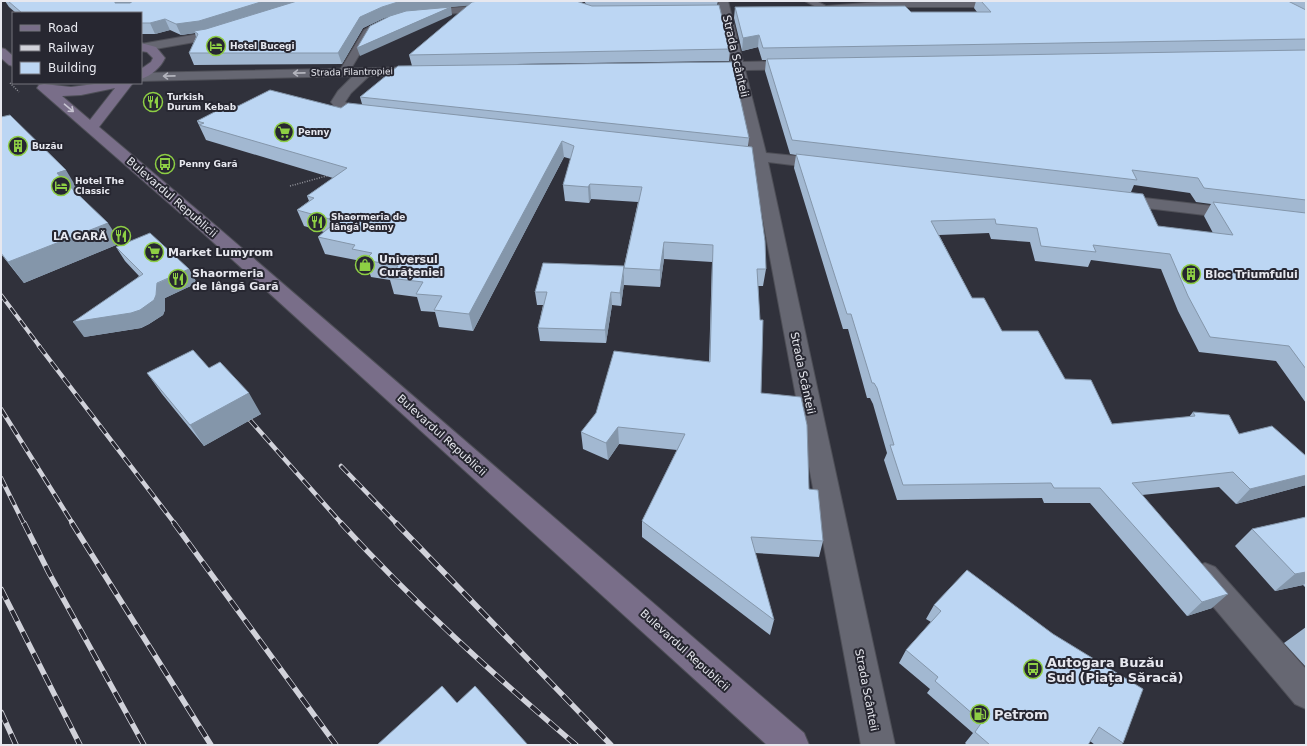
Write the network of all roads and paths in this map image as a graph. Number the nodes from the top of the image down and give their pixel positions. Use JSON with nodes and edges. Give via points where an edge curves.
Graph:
{"nodes":[{"id":1,"x":1009,"y":4,"type":"edge"},
{"id":2,"x":807,"y":5,"type":"edge"},
{"id":3,"x":725,"y":8,"type":"edge"},
{"id":4,"x":475,"y":9,"type":"edge"},
{"id":5,"x":418,"y":14,"type":"edge"},
{"id":6,"x":236,"y":26,"type":"edge"},
{"id":7,"x":374,"y":28,"type":"edge"},
{"id":8,"x":206,"y":36,"type":"junction"},
{"id":9,"x":143,"y":47,"type":"edge"},
{"id":10,"x":1,"y":51,"type":"edge"},
{"id":11,"x":12,"y":51,"type":"edge"},
{"id":12,"x":159,"y":58,"type":"junction"},
{"id":13,"x":12,"y":61,"type":"edge"},
{"id":14,"x":811,"y":65,"type":"edge"},
{"id":15,"x":739,"y":66,"type":"junction"},
{"id":16,"x":691,"y":67,"type":"edge"},
{"id":17,"x":437,"y":71,"type":"edge"},
{"id":18,"x":344,"y":72,"type":"junction"},
{"id":19,"x":366,"y":72,"type":"junction"},
{"id":20,"x":142,"y":75,"type":"edge"},
{"id":21,"x":142,"y":76,"type":"edge"},
{"id":22,"x":113,"y":84,"type":"edge"},
{"id":23,"x":125,"y":84,"type":"edge"},
{"id":24,"x":41,"y":86,"type":"edge"},
{"id":25,"x":388,"y":116,"type":"edge"},
{"id":26,"x":92,"y":128,"type":"junction"},
{"id":27,"x":712,"y":152,"type":"edge"},
{"id":28,"x":759,"y":157,"type":"junction"},
{"id":29,"x":838,"y":166,"type":"edge"},
{"id":30,"x":336,"y":171,"type":"edge"},
{"id":31,"x":290,"y":186,"type":"dead end"},
{"id":32,"x":1108,"y":198,"type":"edge"},
{"id":33,"x":1250,"y":215,"type":"edge"},
{"id":34,"x":1187,"y":555,"type":"edge"},
{"id":35,"x":1306,"y":693,"type":"edge"},
{"id":36,"x":792,"y":745,"type":"edge"},
{"id":37,"x":878,"y":745,"type":"edge"}],
"edges":[{"from":1,"to":2,"type":"lane","via":[[892,4],[824,8]]},
{"from":3,"to":15,"type":"street","name":"Strada Scânteii"},
{"from":4,"to":5,"type":"lane"},
{"from":6,"to":8,"type":"street"},
{"from":7,"to":18,"type":"lane","via":[[367,31]]},
{"from":8,"to":9,"type":"street"},
{"from":8,"to":12,"type":"street"},
{"from":9,"to":12,"type":"main road","via":[[157,53]]},
{"from":10,"to":11,"type":"main road"},
{"from":10,"to":13,"type":"main road"},
{"from":12,"to":20,"type":"main road","via":[[156,64]]},
{"from":14,"to":15,"type":"street"},
{"from":15,"to":16,"type":"street"},
{"from":15,"to":28,"type":"street","name":"Strada Scânteii"},
{"from":17,"to":19,"type":"street","name":"Strada Filantropiei"},
{"from":18,"to":19,"type":"street","name":"Strada Filantropiei"},
{"from":18,"to":21,"type":"street","name":"Strada Filantropiei","one_way":true},
{"from":19,"to":25,"type":"street","via":[[338,102],[347,110]]},
{"from":22,"to":24,"type":"main road","via":[[63,91]]},
{"from":23,"to":26,"type":"main road"},
{"from":24,"to":26,"type":"main road","name":"Bulevardul Republicii","one_way":true},
{"from":26,"to":36,"type":"main road","name":"Bulevardul Republicii"},
{"from":27,"to":28,"type":"street"},
{"from":28,"to":29,"type":"street"},
{"from":28,"to":37,"type":"street","name":"Strada Scânteii"},
{"from":30,"to":31,"type":"path","via":[[329,176]]},
{"from":32,"to":33,"type":"street"},
{"from":34,"to":35,"type":"street"}]}
